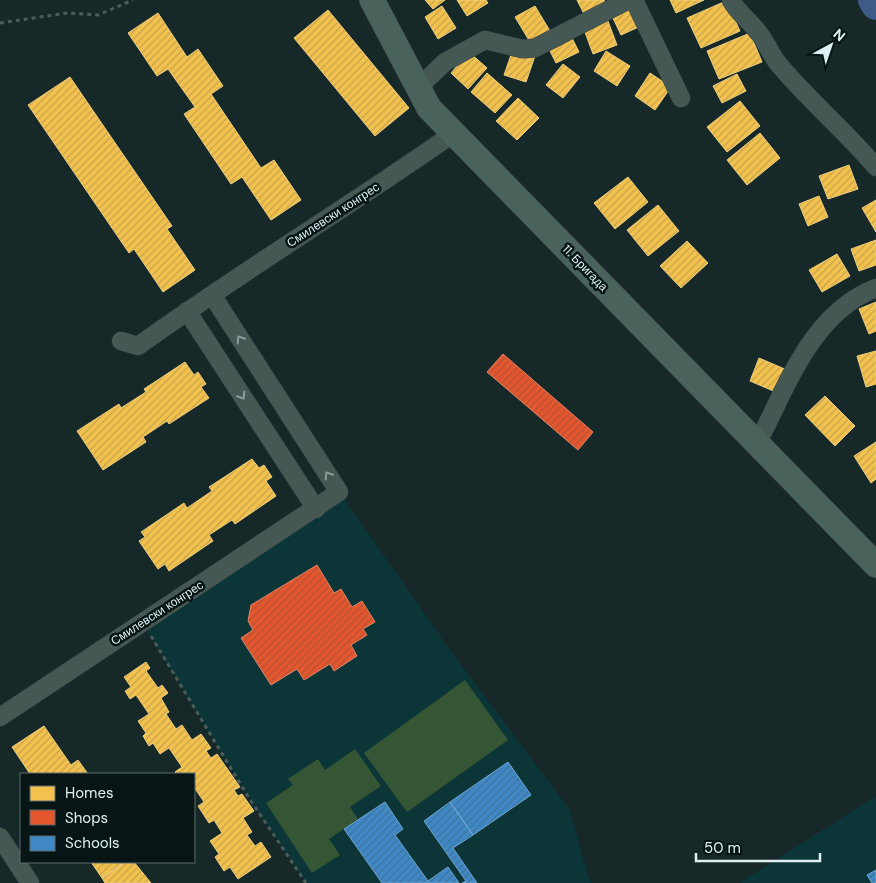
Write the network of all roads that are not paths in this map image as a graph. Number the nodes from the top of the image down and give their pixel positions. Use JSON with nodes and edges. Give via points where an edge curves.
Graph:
{"nodes":[{"id":1,"x":372,"y":0,"type":"edge"},
{"id":2,"x":628,"y":0,"type":"edge"},
{"id":3,"x":634,"y":0,"type":"edge"},
{"id":4,"x":731,"y":0,"type":"edge"},
{"id":5,"x":418,"y":88,"type":"junction"},
{"id":6,"x":681,"y":98,"type":"dead end"},
{"id":7,"x":454,"y":133,"type":"junction"},
{"id":8,"x":876,"y":167,"type":"edge"},
{"id":9,"x":876,"y":288,"type":"edge"},
{"id":10,"x":212,"y":295,"type":"junction"},
{"id":11,"x":187,"y":311,"type":"junction"},
{"id":12,"x":121,"y":341,"type":"dead end"},
{"id":13,"x":758,"y":444,"type":"junction"},
{"id":14,"x":316,"y":509,"type":"junction"},
{"id":15,"x":876,"y":565,"type":"edge"},
{"id":16,"x":0,"y":717,"type":"edge"},
{"id":17,"x":0,"y":837,"type":"edge"},
{"id":18,"x":30,"y":883,"type":"edge"}],
"edges":[{"from":1,"to":5,"type":"main road","name":"11. Бригада"},
{"from":2,"to":5,"type":"street","via":[[535,48],[523,49],[485,40],[445,62]]},
{"from":3,"to":6,"type":"street"},
{"from":4,"to":8,"type":"street","via":[[759,32],[778,65]]},
{"from":5,"to":7,"type":"main road","name":"11. Бригада","via":[[428,108]]},
{"from":7,"to":10,"type":"street","name":"Смилевски конгрес","via":[[384,183]]},
{"from":7,"to":13,"type":"main road","name":"11. Бригада"},
{"from":9,"to":13,"type":"street","via":[[836,312],[813,337]]},
{"from":10,"to":11,"type":"street","name":"Смилевски конгрес"},
{"from":14,"to":10,"type":"street","name":"Смилевски конгрес","one_way":true,"via":[[339,492]]},
{"from":11,"to":12,"type":"street","name":"Смилевски конгрес","via":[[138,346]]},
{"from":11,"to":14,"type":"street","one_way":true},
{"from":13,"to":15,"type":"main road","name":"11. Бригада"},
{"from":14,"to":16,"type":"street","name":"Смилевски конгрес"},
{"from":17,"to":18,"type":"street"}]}
